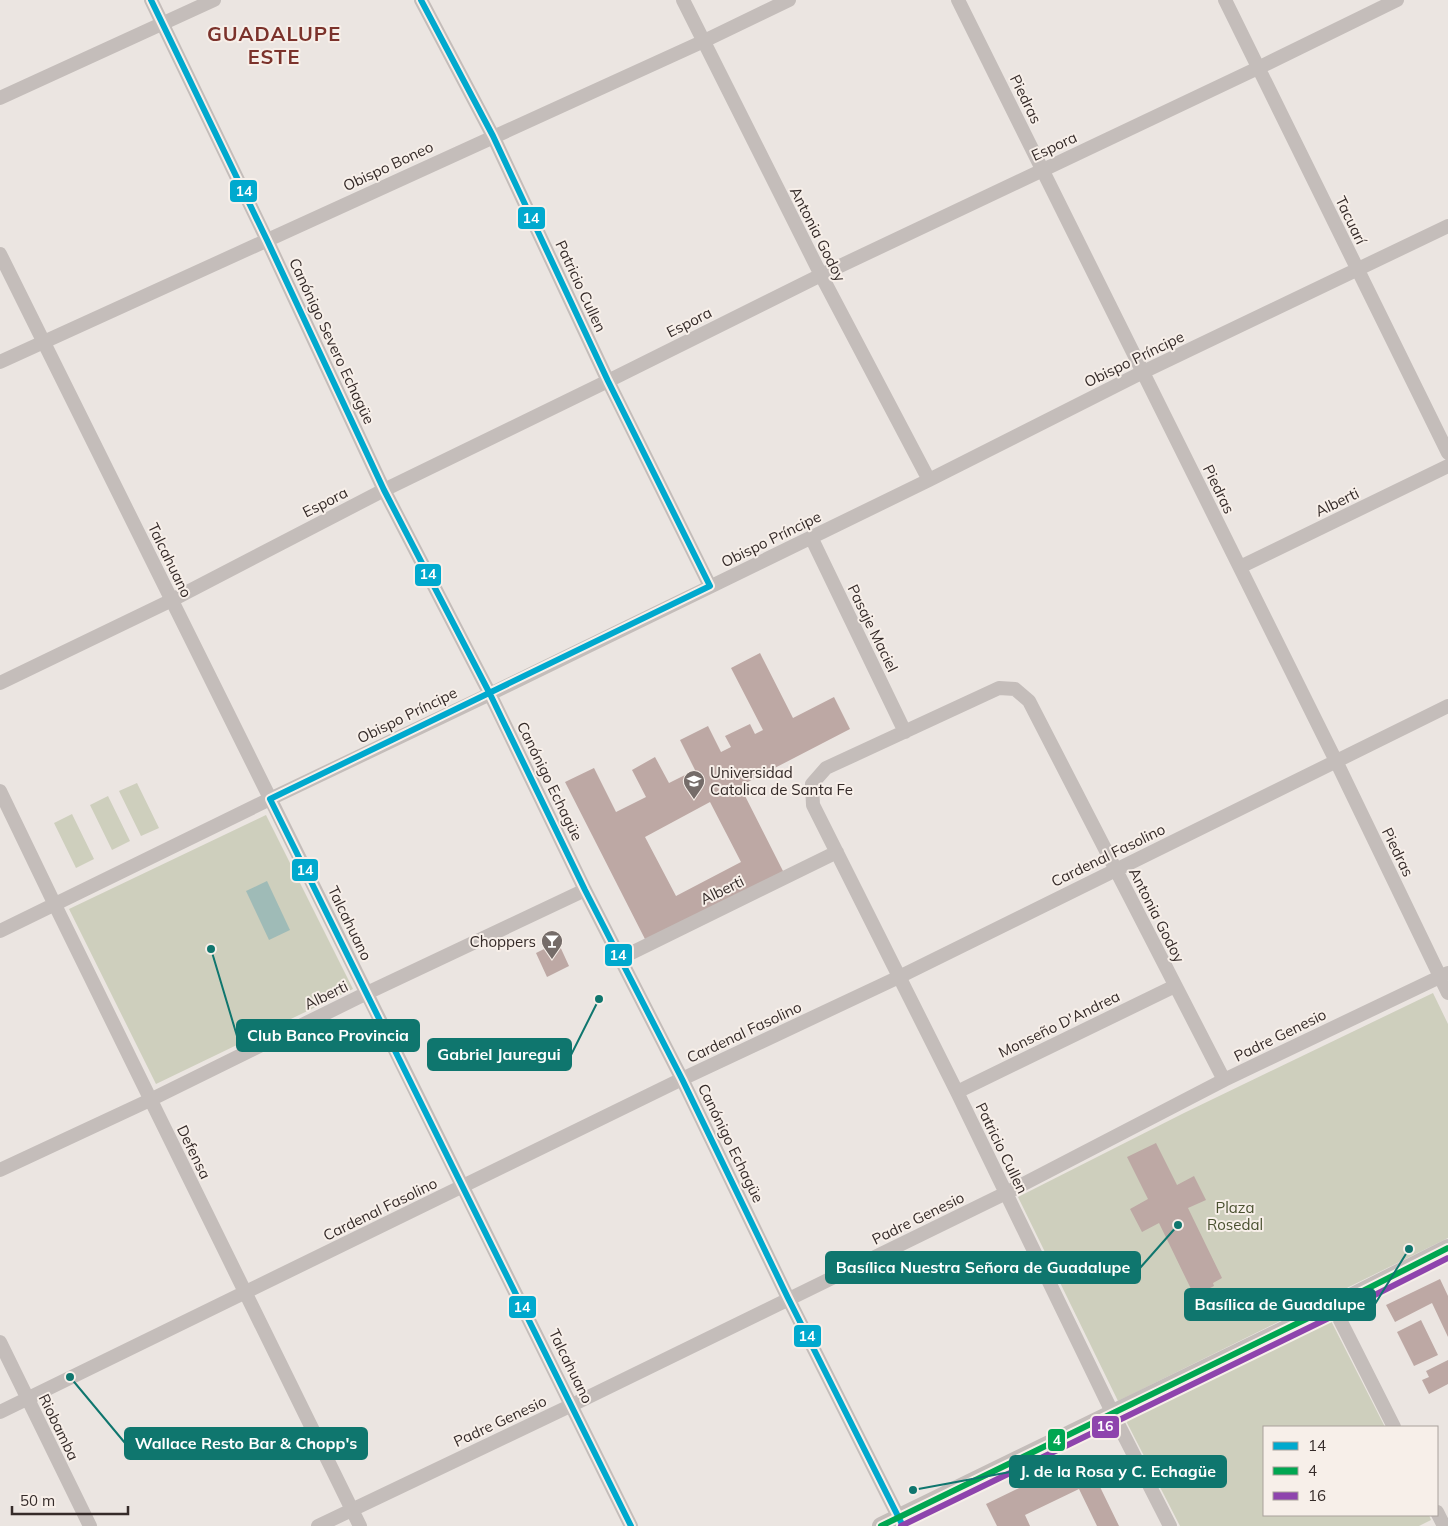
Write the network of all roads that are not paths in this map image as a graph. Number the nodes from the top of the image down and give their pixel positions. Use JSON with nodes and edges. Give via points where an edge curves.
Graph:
{"nodes":[{"id":1,"x":151,"y":0,"type":"edge"},
{"id":2,"x":214,"y":0,"type":"edge"},
{"id":3,"x":421,"y":0,"type":"edge"},
{"id":4,"x":683,"y":0,"type":"edge"},
{"id":5,"x":789,"y":0,"type":"edge"},
{"id":6,"x":958,"y":0,"type":"edge"},
{"id":7,"x":1225,"y":0,"type":"edge"},
{"id":8,"x":1397,"y":0,"type":"edge"},
{"id":9,"x":163,"y":23,"type":"junction"},
{"id":10,"x":704,"y":41,"type":"junction"},
{"id":11,"x":1258,"y":68,"type":"junction"},
{"id":12,"x":0,"y":98,"type":"edge"},
{"id":13,"x":493,"y":136,"type":"junction"},
{"id":14,"x":1043,"y":170,"type":"junction"},
{"id":15,"x":1448,"y":226,"type":"edge"},
{"id":16,"x":267,"y":240,"type":"junction"},
{"id":17,"x":0,"y":254,"type":"edge"},
{"id":18,"x":1357,"y":269,"type":"junction"},
{"id":19,"x":820,"y":275,"type":"junction"},
{"id":20,"x":43,"y":341,"type":"junction"},
{"id":21,"x":0,"y":362,"type":"edge"},
{"id":22,"x":1143,"y":372,"type":"junction"},
{"id":23,"x":608,"y":381,"type":"junction"},
{"id":24,"x":1448,"y":454,"type":"edge"},
{"id":25,"x":1448,"y":466,"type":"edge"},
{"id":26,"x":929,"y":480,"type":"junction"},
{"id":27,"x":384,"y":490,"type":"junction"},
{"id":28,"x":811,"y":537,"type":"junction"},
{"id":29,"x":1240,"y":567,"type":"junction"},
{"id":30,"x":710,"y":586,"type":"junction"},
{"id":31,"x":172,"y":600,"type":"junction"},
{"id":32,"x":0,"y":683,"type":"edge"},
{"id":33,"x":490,"y":694,"type":"junction"},
{"id":34,"x":1448,"y":706,"type":"edge"},
{"id":35,"x":905,"y":732,"type":"junction"},
{"id":36,"x":1336,"y":761,"type":"junction"},
{"id":37,"x":0,"y":791,"type":"edge"},
{"id":38,"x":270,"y":799,"type":"junction"},
{"id":39,"x":837,"y":852,"type":"junction"},
{"id":40,"x":1115,"y":869,"type":"junction"},
{"id":41,"x":585,"y":890,"type":"junction"},
{"id":42,"x":54,"y":905,"type":"junction"},
{"id":43,"x":0,"y":931,"type":"edge"},
{"id":44,"x":620,"y":958,"type":"junction"},
{"id":45,"x":1444,"y":974,"type":"edge"},
{"id":46,"x":899,"y":977,"type":"junction"},
{"id":47,"x":1175,"y":986,"type":"junction"},
{"id":48,"x":367,"y":993,"type":"junction"},
{"id":49,"x":1448,"y":993,"type":"edge"},
{"id":50,"x":682,"y":1079,"type":"junction"},
{"id":51,"x":1224,"y":1080,"type":"junction"},
{"id":52,"x":956,"y":1092,"type":"junction"},
{"id":53,"x":150,"y":1100,"type":"junction"},
{"id":54,"x":0,"y":1170,"type":"edge"},
{"id":55,"x":463,"y":1186,"type":"junction"},
{"id":56,"x":1006,"y":1193,"type":"junction"},
{"id":57,"x":1448,"y":1248,"type":"edge"},
{"id":58,"x":245,"y":1292,"type":"junction"},
{"id":59,"x":788,"y":1298,"type":"junction"},
{"id":60,"x":1333,"y":1306,"type":"junction"},
{"id":61,"x":0,"y":1342,"type":"edge"},
{"id":62,"x":28,"y":1399,"type":"junction"},
{"id":63,"x":572,"y":1405,"type":"junction"},
{"id":64,"x":0,"y":1412,"type":"edge"},
{"id":65,"x":1113,"y":1414,"type":"junction"},
{"id":66,"x":1393,"y":1426,"type":"edge"},
{"id":67,"x":352,"y":1509,"type":"junction"},
{"id":68,"x":901,"y":1522,"type":"edge"},
{"id":69,"x":90,"y":1526,"type":"edge"},
{"id":70,"x":318,"y":1526,"type":"edge"},
{"id":71,"x":360,"y":1526,"type":"edge"},
{"id":72,"x":631,"y":1526,"type":"edge"},
{"id":73,"x":881,"y":1526,"type":"edge"},
{"id":74,"x":1170,"y":1526,"type":"edge"}],
"edges":[{"from":1,"to":9,"type":"street","name":"Canónigo Severo Echagüe"},
{"from":2,"to":9,"type":"street"},
{"from":3,"to":13,"type":"street","name":"Patricio Cullen"},
{"from":4,"to":10,"type":"street","name":"Antonia Godoy"},
{"from":5,"to":10,"type":"street","name":"Obispo Boneo"},
{"from":6,"to":14,"type":"street","name":"Piedras"},
{"from":7,"to":11,"type":"street","name":"Tacuarí"},
{"from":8,"to":11,"type":"street","name":"Espora"},
{"from":9,"to":12,"type":"street"},
{"from":9,"to":16,"type":"street","name":"Canónigo Severo Echagüe"},
{"from":10,"to":13,"type":"street","name":"Obispo Boneo"},
{"from":10,"to":19,"type":"street","name":"Antonia Godoy"},
{"from":11,"to":14,"type":"street","name":"Espora"},
{"from":11,"to":18,"type":"street","name":"Tacuarí"},
{"from":13,"to":16,"type":"street","name":"Obispo Boneo"},
{"from":13,"to":23,"type":"street","name":"Patricio Cullen"},
{"from":14,"to":19,"type":"street","name":"Espora"},
{"from":14,"to":22,"type":"street","name":"Piedras"},
{"from":15,"to":18,"type":"street","name":"Obispo Príncipe"},
{"from":16,"to":20,"type":"street","name":"Obispo Boneo"},
{"from":16,"to":27,"type":"street","name":"Canónigo Severo Echagüe"},
{"from":17,"to":20,"type":"street","name":"Talcahuano"},
{"from":18,"to":22,"type":"street","name":"Obispo Príncipe"},
{"from":18,"to":24,"type":"street","name":"Tacuarí"},
{"from":19,"to":23,"type":"street","name":"Espora"},
{"from":19,"to":26,"type":"street","name":"Antonia Godoy"},
{"from":20,"to":21,"type":"street","name":"Obispo Boneo"},
{"from":20,"to":31,"type":"street","name":"Talcahuano"},
{"from":22,"to":26,"type":"street","name":"Obispo Príncipe"},
{"from":22,"to":29,"type":"street","name":"Piedras"},
{"from":23,"to":27,"type":"street","name":"Espora"},
{"from":23,"to":30,"type":"street","name":"Patricio Cullen"},
{"from":25,"to":29,"type":"street","name":"Alberti"},
{"from":26,"to":28,"type":"street","name":"Obispo Príncipe"},
{"from":27,"to":31,"type":"street","name":"Espora"},
{"from":27,"to":33,"type":"street","name":"Canónigo Severo Echagüe"},
{"from":28,"to":30,"type":"street","name":"Obispo Príncipe"},
{"from":28,"to":35,"type":"street","name":"Pasaje Maciel"},
{"from":29,"to":36,"type":"street","name":"Piedras"},
{"from":30,"to":33,"type":"street","name":"Obispo Príncipe"},
{"from":31,"to":32,"type":"street","name":"Espora"},
{"from":31,"to":38,"type":"street","name":"Talcahuano"},
{"from":33,"to":38,"type":"street","name":"Obispo Príncipe"},
{"from":33,"to":41,"type":"street","name":"Canónigo Echagüe"},
{"from":34,"to":36,"type":"street","name":"Cardenal Fasolino"},
{"from":35,"to":39,"type":"street","name":"Patricio Cullen","via":[[826,768],[812,784],[813,805]]},
{"from":35,"to":40,"type":"street","name":"Antonia Godoy","via":[[999,688],[1015,689],[1029,701]]},
{"from":36,"to":40,"type":"street","name":"Cardenal Fasolino"},
{"from":36,"to":45,"type":"street","name":"Piedras"},
{"from":37,"to":42,"type":"street","name":"Defensa"},
{"from":38,"to":42,"type":"street","name":"Obispo Príncipe"},
{"from":38,"to":48,"type":"street","name":"Talcahuano"},
{"from":39,"to":44,"type":"street","name":"Alberti"},
{"from":39,"to":46,"type":"street","name":"Patricio Cullen"},
{"from":40,"to":46,"type":"street","name":"Cardenal Fasolino"},
{"from":40,"to":47,"type":"street","name":"Antonia Godoy"},
{"from":41,"to":44,"type":"street","name":"Canónigo Echagüe"},
{"from":41,"to":48,"type":"street","name":"Alberti"},
{"from":42,"to":43,"type":"street","name":"Obispo Príncipe"},
{"from":42,"to":53,"type":"street","name":"Defensa"},
{"from":44,"to":50,"type":"street","name":"Canónigo Echagüe"},
{"from":45,"to":49,"type":"street","name":"Piedras"},
{"from":45,"to":51,"type":"street","name":"Padre Genesio"},
{"from":46,"to":50,"type":"street","name":"Cardenal Fasolino"},
{"from":46,"to":52,"type":"street","name":"Patricio Cullen"},
{"from":47,"to":51,"type":"street","name":"Antonia Godoy"},
{"from":47,"to":52,"type":"street","name":"Monseño D'Andrea"},
{"from":48,"to":53,"type":"street","name":"Alberti"},
{"from":48,"to":55,"type":"street","name":"Talcahuano"},
{"from":50,"to":55,"type":"street","name":"Cardenal Fasolino"},
{"from":50,"to":59,"type":"street","name":"Canónigo Echagüe"},
{"from":51,"to":56,"type":"street","name":"Padre Genesio"},
{"from":52,"to":56,"type":"street","name":"Patricio Cullen"},
{"from":53,"to":54,"type":"street","name":"Alberti"},
{"from":53,"to":58,"type":"street","name":"Defensa"},
{"from":55,"to":58,"type":"street","name":"Cardenal Fasolino"},
{"from":55,"to":63,"type":"street","name":"Talcahuano"},
{"from":56,"to":59,"type":"street","name":"Padre Genesio"},
{"from":56,"to":65,"type":"street","name":"Patricio Cullen"},
{"from":57,"to":60,"type":"street"},
{"from":58,"to":62,"type":"street","name":"Cardenal Fasolino"},
{"from":58,"to":67,"type":"street","name":"Defensa"},
{"from":59,"to":63,"type":"street","name":"Padre Genesio"},
{"from":59,"to":68,"type":"street","name":"Canónigo Echagüe"},
{"from":60,"to":65,"type":"street"},
{"from":60,"to":66,"type":"street"},
{"from":61,"to":62,"type":"street","name":"Riobamba"},
{"from":62,"to":64,"type":"street","name":"Cardenal Fasolino"},
{"from":62,"to":69,"type":"street","name":"Riobamba"},
{"from":63,"to":67,"type":"street","name":"Padre Genesio"},
{"from":63,"to":72,"type":"street","name":"Talcahuano"},
{"from":65,"to":68,"type":"street"},
{"from":65,"to":74,"type":"street","name":"Patricio Cullen"},
{"from":67,"to":70,"type":"street","name":"Padre Genesio"},
{"from":67,"to":71,"type":"street","name":"Defensa"},
{"from":68,"to":73,"type":"street"}]}
